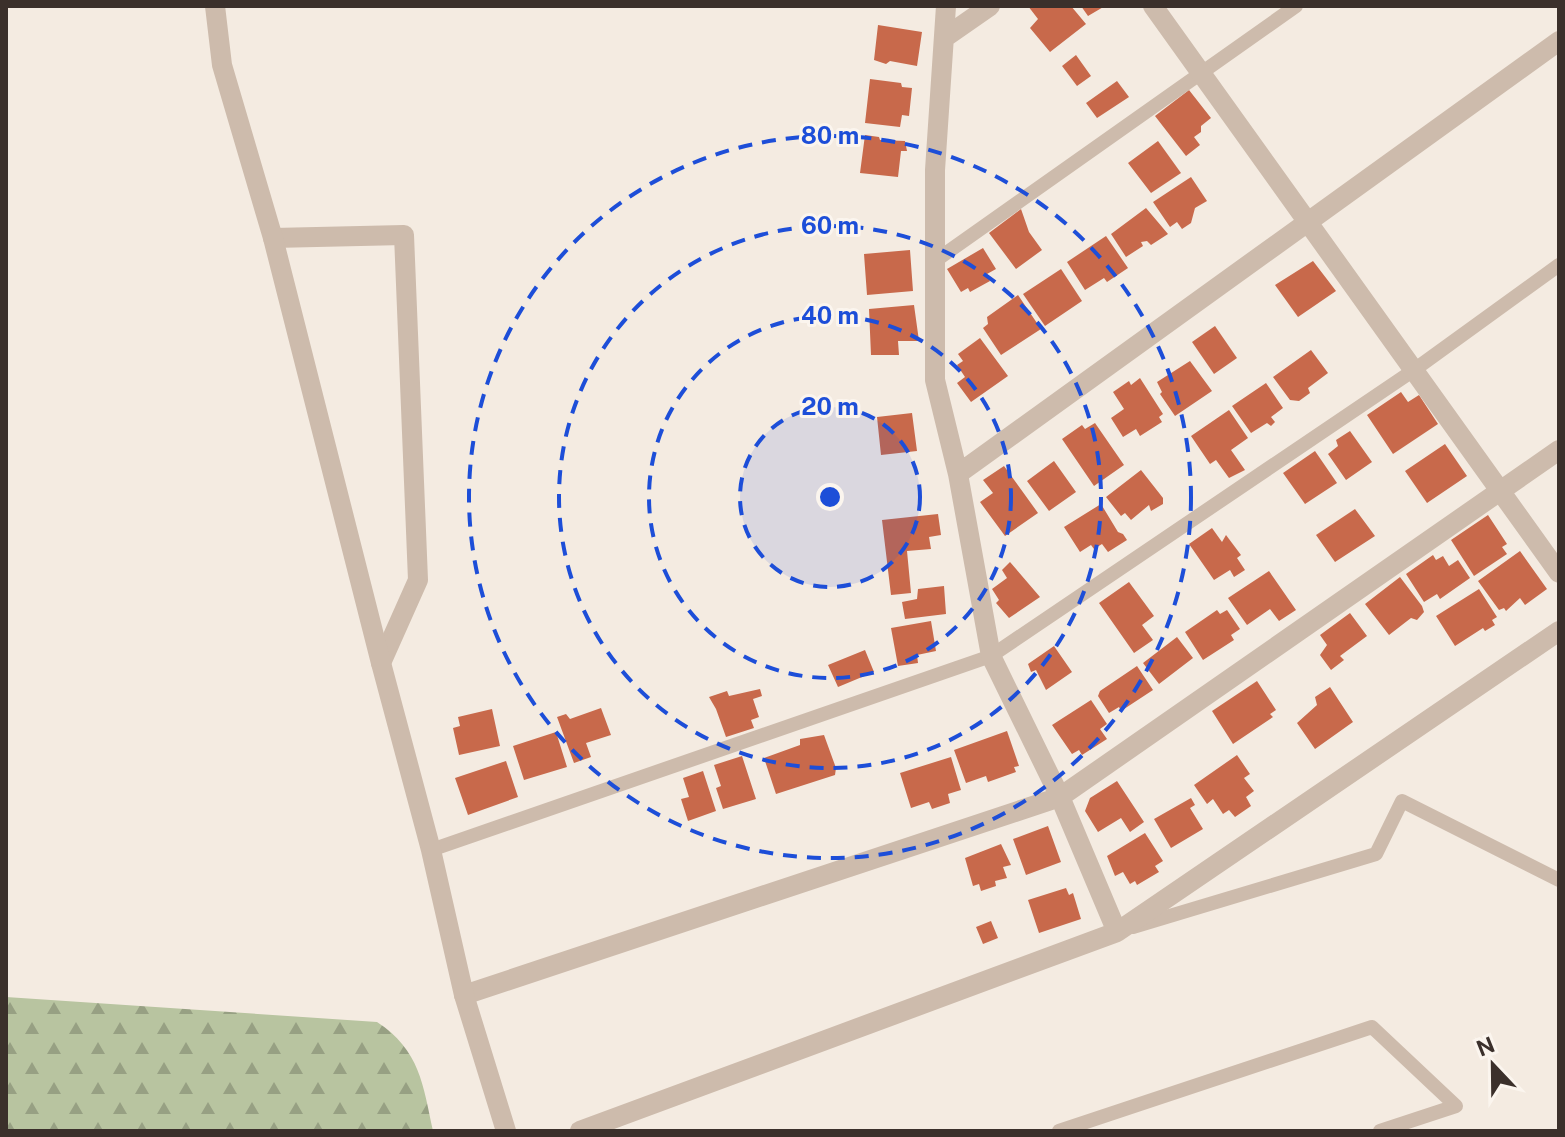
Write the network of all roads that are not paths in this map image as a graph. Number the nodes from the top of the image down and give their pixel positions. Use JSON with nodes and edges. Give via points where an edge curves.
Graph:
{"nodes":[{"id":1,"x":215,"y":6,"type":"edge"},
{"id":2,"x":946,"y":6,"type":"edge"},
{"id":3,"x":990,"y":6,"type":"edge"},
{"id":4,"x":1153,"y":6,"type":"edge"},
{"id":5,"x":1296,"y":6,"type":"edge"},
{"id":6,"x":944,"y":38,"type":"junction"},
{"id":7,"x":1559,"y":41,"type":"edge"},
{"id":8,"x":1201,"y":73,"type":"junction"},
{"id":9,"x":1307,"y":221,"type":"junction"},
{"id":10,"x":273,"y":238,"type":"junction"},
{"id":11,"x":935,"y":261,"type":"junction"},
{"id":12,"x":1559,"y":265,"type":"edge"},
{"id":13,"x":1414,"y":370,"type":"junction"},
{"id":14,"x":1559,"y":450,"type":"edge"},
{"id":15,"x":958,"y":474,"type":"junction"},
{"id":16,"x":1501,"y":491,"type":"junction"},
{"id":17,"x":1559,"y":573,"type":"edge"},
{"id":18,"x":1559,"y":631,"type":"edge"},
{"id":19,"x":991,"y":656,"type":"junction"},
{"id":20,"x":381,"y":663,"type":"junction"},
{"id":21,"x":1060,"y":797,"type":"junction"},
{"id":22,"x":431,"y":850,"type":"junction"},
{"id":23,"x":1559,"y":880,"type":"edge"},
{"id":24,"x":1117,"y":932,"type":"junction"},
{"id":25,"x":464,"y":995,"type":"junction"},
{"id":26,"x":506,"y":1131,"type":"edge"},
{"id":27,"x":580,"y":1131,"type":"edge"},
{"id":28,"x":1059,"y":1131,"type":"edge"},
{"id":29,"x":1380,"y":1131,"type":"edge"}],
"edges":[{"from":1,"to":10,"type":"street","via":[[222,65]]},
{"from":2,"to":6,"type":"street"},
{"from":3,"to":6,"type":"street"},
{"from":4,"to":8,"type":"street"},
{"from":5,"to":8,"type":"lane"},
{"from":6,"to":11,"type":"street"},
{"from":7,"to":9,"type":"street"},
{"from":8,"to":9,"type":"street"},
{"from":8,"to":11,"type":"lane"},
{"from":9,"to":13,"type":"street"},
{"from":9,"to":15,"type":"street"},
{"from":10,"to":20,"type":"street"},
{"from":10,"to":20,"type":"street","via":[[404,235],[418,580]]},
{"from":11,"to":15,"type":"street","via":[[935,380]]},
{"from":12,"to":13,"type":"lane"},
{"from":13,"to":16,"type":"street"},
{"from":13,"to":19,"type":"lane"},
{"from":14,"to":16,"type":"street"},
{"from":15,"to":19,"type":"street"},
{"from":16,"to":17,"type":"street"},
{"from":16,"to":21,"type":"street"},
{"from":18,"to":24,"type":"street"},
{"from":19,"to":21,"type":"street"},
{"from":19,"to":22,"type":"lane"},
{"from":20,"to":22,"type":"street"},
{"from":21,"to":24,"type":"street"},
{"from":21,"to":25,"type":"street"},
{"from":22,"to":25,"type":"street"},
{"from":23,"to":24,"type":"lane","via":[[1402,801],[1376,854]]},
{"from":24,"to":27,"type":"street"},
{"from":25,"to":26,"type":"street"},
{"from":28,"to":29,"type":"lane","via":[[1372,1027],[1456,1106]]}]}
